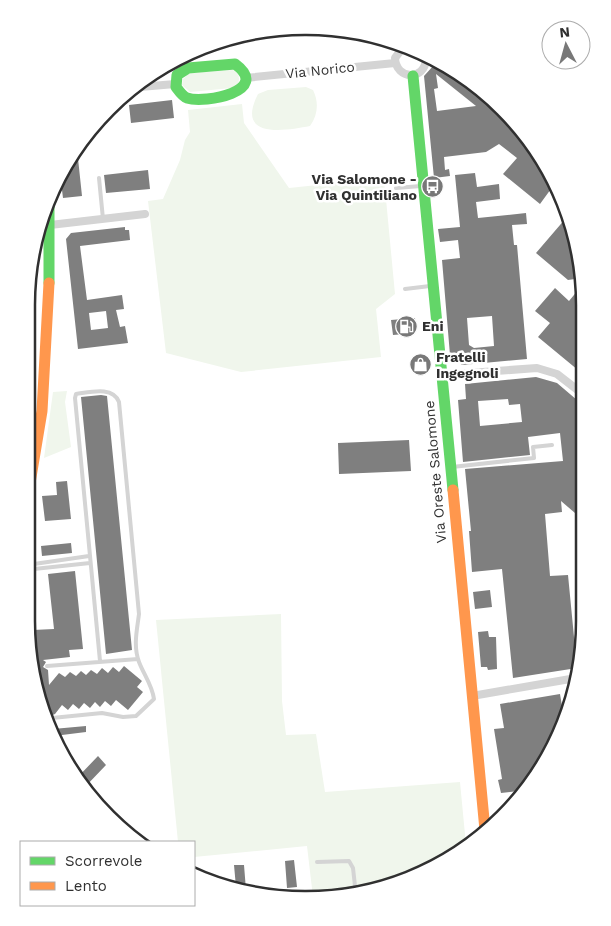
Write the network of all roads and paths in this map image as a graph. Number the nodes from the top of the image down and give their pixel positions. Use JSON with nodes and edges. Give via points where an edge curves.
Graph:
{"nodes":[{"id":1,"x":398,"y":52,"type":"edge"},
{"id":2,"x":395,"y":63,"type":"junction"},
{"id":3,"x":425,"y":63,"type":"edge"},
{"id":4,"x":245,"y":78,"type":"junction"},
{"id":5,"x":413,"y":79,"type":"junction"},
{"id":6,"x":175,"y":84,"type":"junction"},
{"id":7,"x":146,"y":87,"type":"edge"},
{"id":8,"x":99,"y":178,"type":"dead end"},
{"id":9,"x":423,"y":186,"type":"junction"},
{"id":10,"x":396,"y":188,"type":"dead end"},
{"id":11,"x":145,"y":214,"type":"dead end"},
{"id":12,"x":50,"y":217,"type":"edge"},
{"id":13,"x":103,"y":220,"type":"junction"},
{"id":14,"x":50,"y":225,"type":"junction"},
{"id":15,"x":433,"y":286,"type":"junction"},
{"id":16,"x":405,"y":289,"type":"dead end"},
{"id":17,"x":441,"y":375,"type":"junction"},
{"id":18,"x":576,"y":388,"type":"edge"},
{"id":19,"x":552,"y":445,"type":"dead end"},
{"id":20,"x":35,"y":453,"type":"edge"},
{"id":21,"x":450,"y":467,"type":"junction"},
{"id":22,"x":89,"y":556,"type":"junction"},
{"id":23,"x":90,"y":563,"type":"junction"},
{"id":24,"x":35,"y":564,"type":"edge"},
{"id":25,"x":35,"y":569,"type":"edge"},
{"id":26,"x":138,"y":659,"type":"junction"},
{"id":27,"x":100,"y":661,"type":"junction"},
{"id":28,"x":47,"y":666,"type":"dead end"},
{"id":29,"x":570,"y":679,"type":"edge"},
{"id":30,"x":472,"y":696,"type":"junction"},
{"id":31,"x":53,"y":718,"type":"edge"},
{"id":32,"x":484,"y":824,"type":"edge"},
{"id":33,"x":316,"y":862,"type":"dead end"},
{"id":34,"x":355,"y":887,"type":"edge"}],
"edges":[{"from":1,"to":2,"type":"street"},
{"from":2,"to":4,"type":"street","name":"Via Norico"},
{"from":2,"to":5,"type":"street","via":[[400,71]]},
{"from":3,"to":5,"type":"street"},
{"from":4,"to":6,"type":"street","via":[[244,86],[236,92],[193,98],[182,95]]},
{"from":4,"to":6,"type":"street","via":[[238,66],[222,65],[185,69],[177,75]]},
{"from":5,"to":9,"type":"street","name":"Via Oreste Salomone"},
{"from":6,"to":7,"type":"street"},
{"from":8,"to":13,"type":"lane"},
{"from":9,"to":10,"type":"lane"},
{"from":9,"to":15,"type":"street","name":"Via Oreste Salomone"},
{"from":11,"to":13,"type":"street"},
{"from":12,"to":14,"type":"street"},
{"from":13,"to":14,"type":"street"},
{"from":14,"to":20,"type":"street","via":[[42,411]]},
{"from":15,"to":16,"type":"lane"},
{"from":15,"to":17,"type":"street","name":"Via Oreste Salomone"},
{"from":17,"to":18,"type":"street","via":[[526,367],[557,374]]},
{"from":17,"to":21,"type":"street","name":"Via Oreste Salomone"},
{"from":19,"to":21,"type":"lane","via":[[533,447],[534,458]]},
{"from":21,"to":30,"type":"street","name":"Via Oreste Salomone"},
{"from":22,"to":23,"type":"lane"},
{"from":22,"to":24,"type":"lane"},
{"from":22,"to":26,"type":"lane","via":[[75,398],[76,394],[111,391],[119,402],[139,614],[135,643]]},
{"from":23,"to":25,"type":"lane"},
{"from":23,"to":27,"type":"lane"},
{"from":26,"to":27,"type":"lane"},
{"from":26,"to":31,"type":"lane","via":[[152,687],[154,699],[136,716],[102,713]]},
{"from":27,"to":28,"type":"lane"},
{"from":29,"to":30,"type":"street"},
{"from":30,"to":32,"type":"street","name":"Via Oreste Salomone"},
{"from":33,"to":34,"type":"lane","via":[[349,861]]}]}
